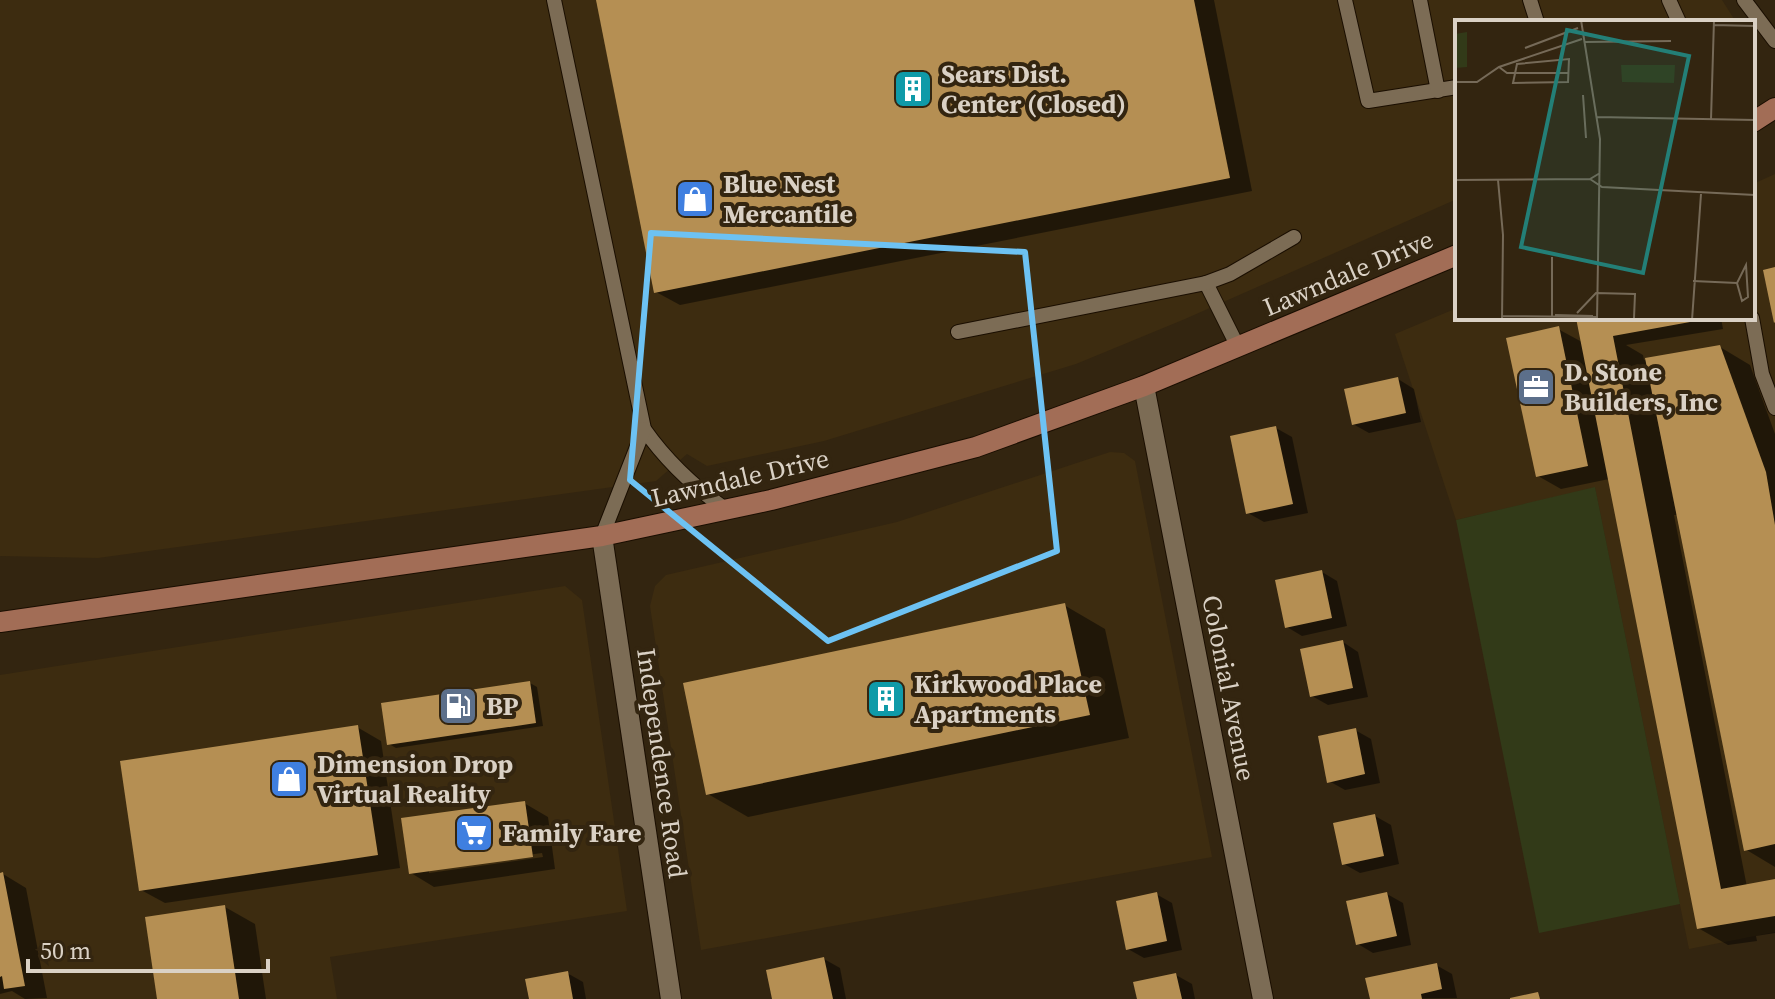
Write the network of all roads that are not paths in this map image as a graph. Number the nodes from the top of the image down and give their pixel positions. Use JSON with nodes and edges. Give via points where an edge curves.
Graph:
{"nodes":[{"id":1,"x":554,"y":0,"type":"edge"},
{"id":2,"x":1345,"y":0,"type":"edge"},
{"id":3,"x":1420,"y":0,"type":"edge"},
{"id":4,"x":1530,"y":0,"type":"edge"},
{"id":5,"x":1669,"y":0,"type":"edge"},
{"id":6,"x":1744,"y":0,"type":"edge"},
{"id":7,"x":1536,"y":20,"type":"edge"},
{"id":8,"x":1678,"y":20,"type":"edge"},
{"id":9,"x":1775,"y":41,"type":"edge"},
{"id":10,"x":1455,"y":87,"type":"edge"},
{"id":11,"x":1438,"y":91,"type":"junction"},
{"id":12,"x":1775,"y":108,"type":"edge"},
{"id":13,"x":1755,"y":121,"type":"edge"},
{"id":14,"x":1775,"y":123,"type":"edge"},
{"id":15,"x":1755,"y":129,"type":"edge"},
{"id":16,"x":1294,"y":237,"type":"dead end"},
{"id":17,"x":1455,"y":256,"type":"edge"},
{"id":18,"x":1206,"y":283,"type":"junction"},
{"id":19,"x":1752,"y":320,"type":"edge"},
{"id":20,"x":958,"y":332,"type":"dead end"},
{"id":21,"x":1238,"y":347,"type":"junction"},
{"id":22,"x":1144,"y":386,"type":"junction"},
{"id":23,"x":1775,"y":408,"type":"edge"},
{"id":24,"x":644,"y":429,"type":"junction"},
{"id":25,"x":725,"y":509,"type":"junction"},
{"id":26,"x":602,"y":536,"type":"junction"},
{"id":27,"x":0,"y":622,"type":"edge"},
{"id":28,"x":671,"y":999,"type":"edge"},
{"id":29,"x":1263,"y":999,"type":"edge"}],
"edges":[{"from":1,"to":24,"type":"lane"},
{"from":2,"to":11,"type":"lane","via":[[1368,101]]},
{"from":3,"to":11,"type":"lane"},
{"from":4,"to":7,"type":"lane"},
{"from":5,"to":8,"type":"lane"},
{"from":6,"to":9,"type":"lane"},
{"from":10,"to":11,"type":"lane"},
{"from":12,"to":13,"type":"main road"},
{"from":14,"to":15,"type":"main road"},
{"from":16,"to":18,"type":"lane"},
{"from":17,"to":21,"type":"main road","name":"Lawndale Drive"},
{"from":18,"to":20,"type":"lane"},
{"from":18,"to":21,"type":"lane"},
{"from":19,"to":23,"type":"lane","via":[[1762,374]]},
{"from":21,"to":22,"type":"main road","name":"Lawndale Drive"},
{"from":22,"to":25,"type":"main road","name":"Lawndale Drive","via":[[976,447]]},
{"from":22,"to":29,"type":"street","name":"Colonial Avenue"},
{"from":24,"to":25,"type":"lane","via":[[688,482]]},
{"from":24,"to":26,"type":"lane"},
{"from":25,"to":26,"type":"main road","name":"Lawndale Drive"},
{"from":26,"to":27,"type":"main road","name":"Lawndale Drive"},
{"from":26,"to":28,"type":"street","name":"Independence Road"}]}
